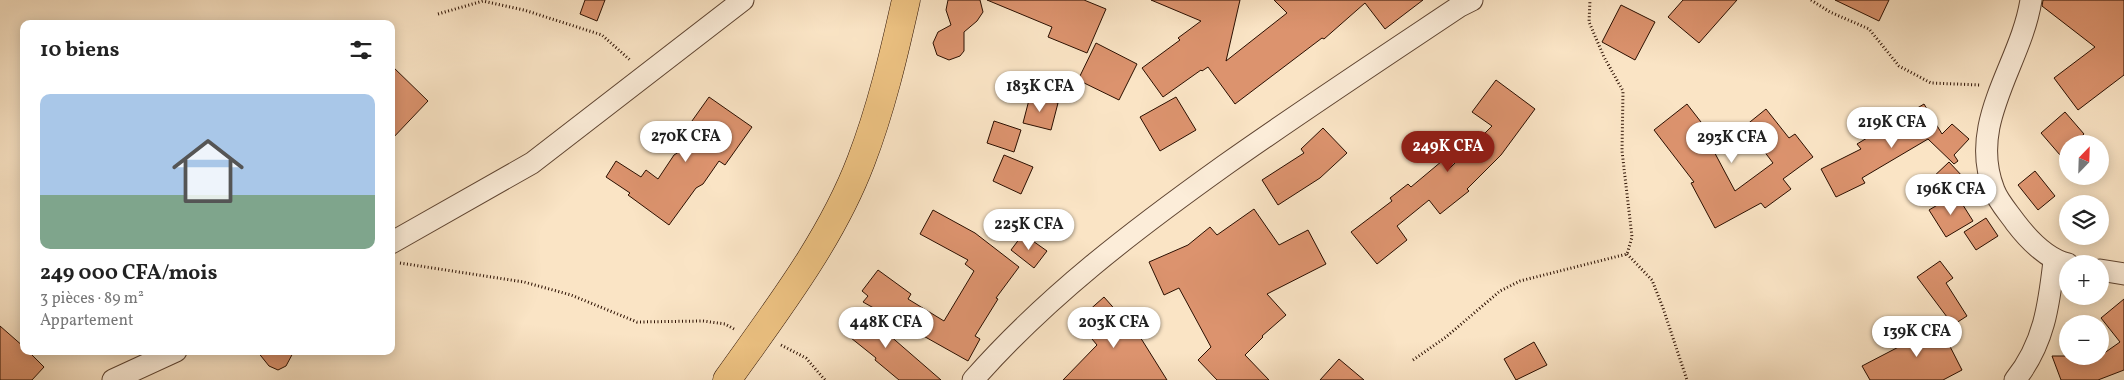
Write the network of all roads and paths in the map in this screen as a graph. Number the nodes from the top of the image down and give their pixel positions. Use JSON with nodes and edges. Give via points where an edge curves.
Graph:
{"nodes":[{"id":1,"x":743,"y":0,"type":"edge"},
{"id":2,"x":906,"y":0,"type":"edge"},
{"id":3,"x":1472,"y":0,"type":"edge"},
{"id":4,"x":1590,"y":0,"type":"edge"},
{"id":5,"x":1811,"y":0,"type":"edge"},
{"id":6,"x":2031,"y":0,"type":"edge"},
{"id":7,"x":438,"y":14,"type":"dead end"},
{"id":8,"x":646,"y":76,"type":"junction"},
{"id":9,"x":2000,"y":87,"type":"junction"},
{"id":10,"x":395,"y":241,"type":"edge"},
{"id":11,"x":1627,"y":254,"type":"junction"},
{"id":12,"x":2059,"y":260,"type":"edge"},
{"id":13,"x":395,"y":262,"type":"edge"},
{"id":14,"x":2059,"y":269,"type":"edge"},
{"id":15,"x":2109,"y":272,"type":"edge"},
{"id":16,"x":2124,"y":274,"type":"edge"},
{"id":17,"x":761,"y":332,"type":"junction"},
{"id":18,"x":167,"y":355,"type":"edge"},
{"id":19,"x":1413,"y":360,"type":"dead end"},
{"id":20,"x":114,"y":380,"type":"edge"},
{"id":21,"x":727,"y":380,"type":"edge"},
{"id":22,"x":825,"y":380,"type":"edge"},
{"id":23,"x":972,"y":380,"type":"edge"},
{"id":24,"x":1687,"y":380,"type":"edge"},
{"id":25,"x":2015,"y":380,"type":"edge"}],
"edges":[{"from":1,"to":8,"type":"street"},
{"from":2,"to":17,"type":"highway","via":[[880,105],[861,162],[816,250]]},
{"from":3,"to":23,"type":"street","via":[[1270,134],[1112,248],[1038,312]]},
{"from":4,"to":11,"type":"path","via":[[1589,22],[1624,91],[1622,151],[1632,237]]},
{"from":5,"to":9,"type":"path","via":[[1869,29],[1899,66],[1931,83]]},
{"from":6,"to":9,"type":"street"},
{"from":7,"to":8,"type":"path","via":[[483,1],[524,10],[602,35]]},
{"from":8,"to":10,"type":"street","via":[[532,163]]},
{"from":9,"to":12,"type":"street","via":[[1986,141],[1986,160],[1994,192],[2023,232]]},
{"from":11,"to":19,"type":"path","via":[[1520,281],[1500,291]]},
{"from":11,"to":24,"type":"path","via":[[1652,280]]},
{"from":13,"to":17,"type":"path","via":[[524,282],[571,295],[636,322],[703,321],[725,324],[738,331]]},
{"from":14,"to":25,"type":"street","via":[[2041,337]]},
{"from":15,"to":16,"type":"street"},
{"from":17,"to":21,"type":"highway"},
{"from":17,"to":22,"type":"path","via":[[806,358]]},
{"from":18,"to":20,"type":"street"}]}
